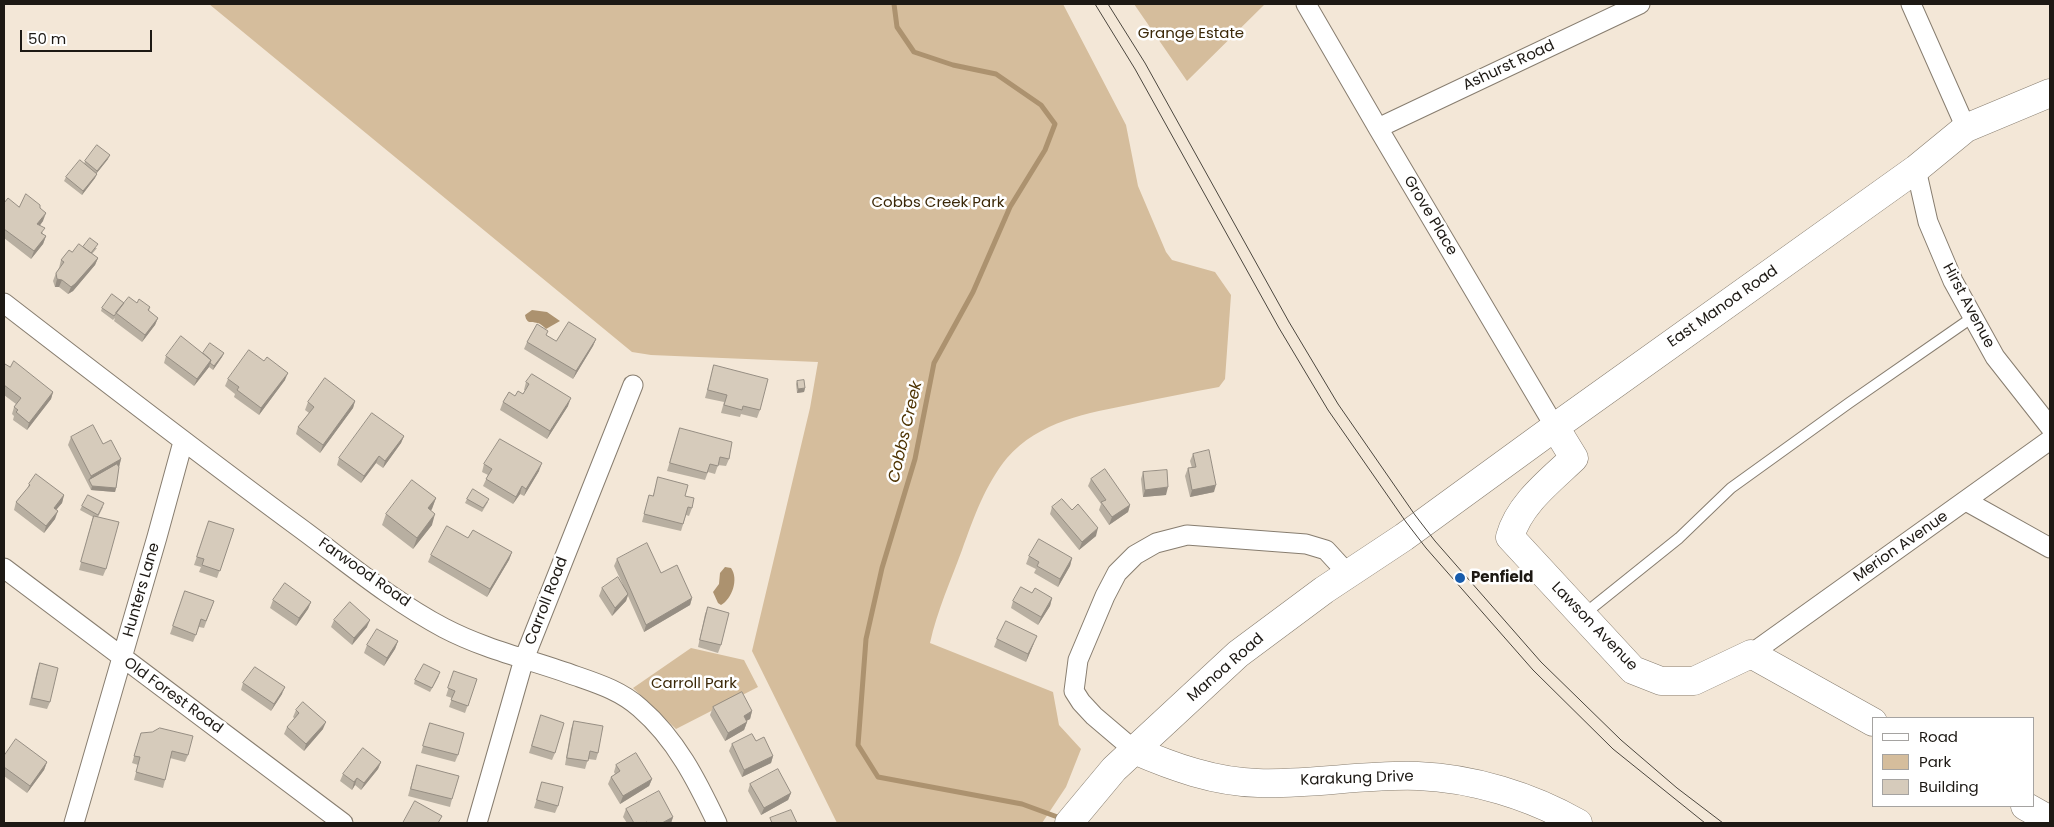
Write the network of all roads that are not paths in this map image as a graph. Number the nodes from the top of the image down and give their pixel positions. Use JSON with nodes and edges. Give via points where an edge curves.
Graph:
{"nodes":[{"id":1,"x":1306,"y":4,"type":"edge"},
{"id":2,"x":1640,"y":4,"type":"edge"},
{"id":3,"x":1911,"y":4,"type":"edge"},
{"id":4,"x":2050,"y":93,"type":"edge"},
{"id":5,"x":1378,"y":128,"type":"junction"},
{"id":6,"x":1966,"y":128,"type":"junction"},
{"id":7,"x":1916,"y":169,"type":"junction"},
{"id":8,"x":4,"y":304,"type":"edge"},
{"id":9,"x":1973,"y":317,"type":"junction"},
{"id":10,"x":633,"y":385,"type":"dead end"},
{"id":11,"x":1555,"y":427,"type":"junction"},
{"id":12,"x":2050,"y":427,"type":"edge"},
{"id":13,"x":2050,"y":440,"type":"edge"},
{"id":14,"x":183,"y":442,"type":"junction"},
{"id":15,"x":1966,"y":501,"type":"junction"},
{"id":16,"x":1404,"y":538,"type":"joint"},
{"id":17,"x":2050,"y":548,"type":"edge"},
{"id":18,"x":4,"y":568,"type":"edge"},
{"id":19,"x":1348,"y":574,"type":"junction"},
{"id":20,"x":1582,"y":616,"type":"junction"},
{"id":21,"x":1751,"y":654,"type":"junction"},
{"id":22,"x":122,"y":659,"type":"junction"},
{"id":23,"x":524,"y":659,"type":"junction"},
{"id":24,"x":1872,"y":721,"type":"edge"},
{"id":25,"x":1134,"y":750,"type":"junction"},
{"id":26,"x":2027,"y":807,"type":"edge"},
{"id":27,"x":1075,"y":816,"type":"edge"},
{"id":28,"x":2050,"y":820,"type":"edge"},
{"id":29,"x":74,"y":823,"type":"edge"},
{"id":30,"x":343,"y":823,"type":"edge"},
{"id":31,"x":477,"y":823,"type":"edge"},
{"id":32,"x":717,"y":823,"type":"edge"},
{"id":33,"x":1578,"y":823,"type":"edge"}],
"edges":[{"from":1,"to":5,"type":"street","name":"Grove Place"},
{"from":2,"to":5,"type":"street","name":"Ashurst Road"},
{"from":3,"to":6,"type":"street"},
{"from":4,"to":6,"type":"main road","name":"East Manoa Road"},
{"from":5,"to":11,"type":"street","name":"Grove Place"},
{"from":6,"to":7,"type":"main road","name":"East Manoa Road"},
{"from":7,"to":9,"type":"street","name":"Hirst Avenue","via":[[1928,222],[1953,281]]},
{"from":7,"to":11,"type":"main road","name":"East Manoa Road"},
{"from":8,"to":14,"type":"street","name":"Farwood Road"},
{"from":9,"to":12,"type":"street","name":"Hirst Avenue","via":[[1995,357]]},
{"from":9,"to":20,"type":"lane","via":[[1731,488],[1679,538]]},
{"from":10,"to":23,"type":"street","name":"Carroll Road"},
{"from":11,"to":16,"type":"main road","name":"East Manoa Road"},
{"from":11,"to":20,"type":"main road","name":"Lawson Avenue","via":[[1574,458],[1526,506],[1513,525],[1510,537]]},
{"from":13,"to":15,"type":"street","name":"Merion Avenue"},
{"from":14,"to":22,"type":"street","name":"Hunters Lane"},
{"from":14,"to":23,"type":"street","name":"Farwood Road","via":[[394,597],[444,628],[490,649]]},
{"from":15,"to":17,"type":"street"},
{"from":15,"to":21,"type":"street","name":"Merion Avenue"},
{"from":16,"to":19,"type":"main road","name":"Manoa Road"},
{"from":18,"to":22,"type":"street","name":"Old Forest Road"},
{"from":19,"to":25,"type":"main road","name":"Manoa Road","via":[[1238,654]]},
{"from":19,"to":25,"type":"street","via":[[1326,550],[1306,544],[1187,535],[1156,543],[1135,555],[1117,573],[1104,596],[1078,660],[1074,691],[1094,716]]},
{"from":20,"to":21,"type":"main road","name":"Lawson Avenue","via":[[1633,670],[1661,682],[1694,681]]},
{"from":21,"to":24,"type":"main road"},
{"from":22,"to":29,"type":"street","name":"Hunters Lane"},
{"from":22,"to":30,"type":"street","name":"Old Forest Road"},
{"from":23,"to":31,"type":"street","name":"Carroll Road"},
{"from":23,"to":32,"type":"street","name":"Farwood Road","via":[[608,687],[641,708],[677,748]]},
{"from":25,"to":27,"type":"main road","name":"Manoa Road","via":[[1114,768]]},
{"from":25,"to":33,"type":"main road","name":"Karakung Drive","via":[[1166,764],[1223,779],[1259,783],[1419,776],[1461,782],[1500,790]]},
{"from":26,"to":28,"type":"main road"}]}
